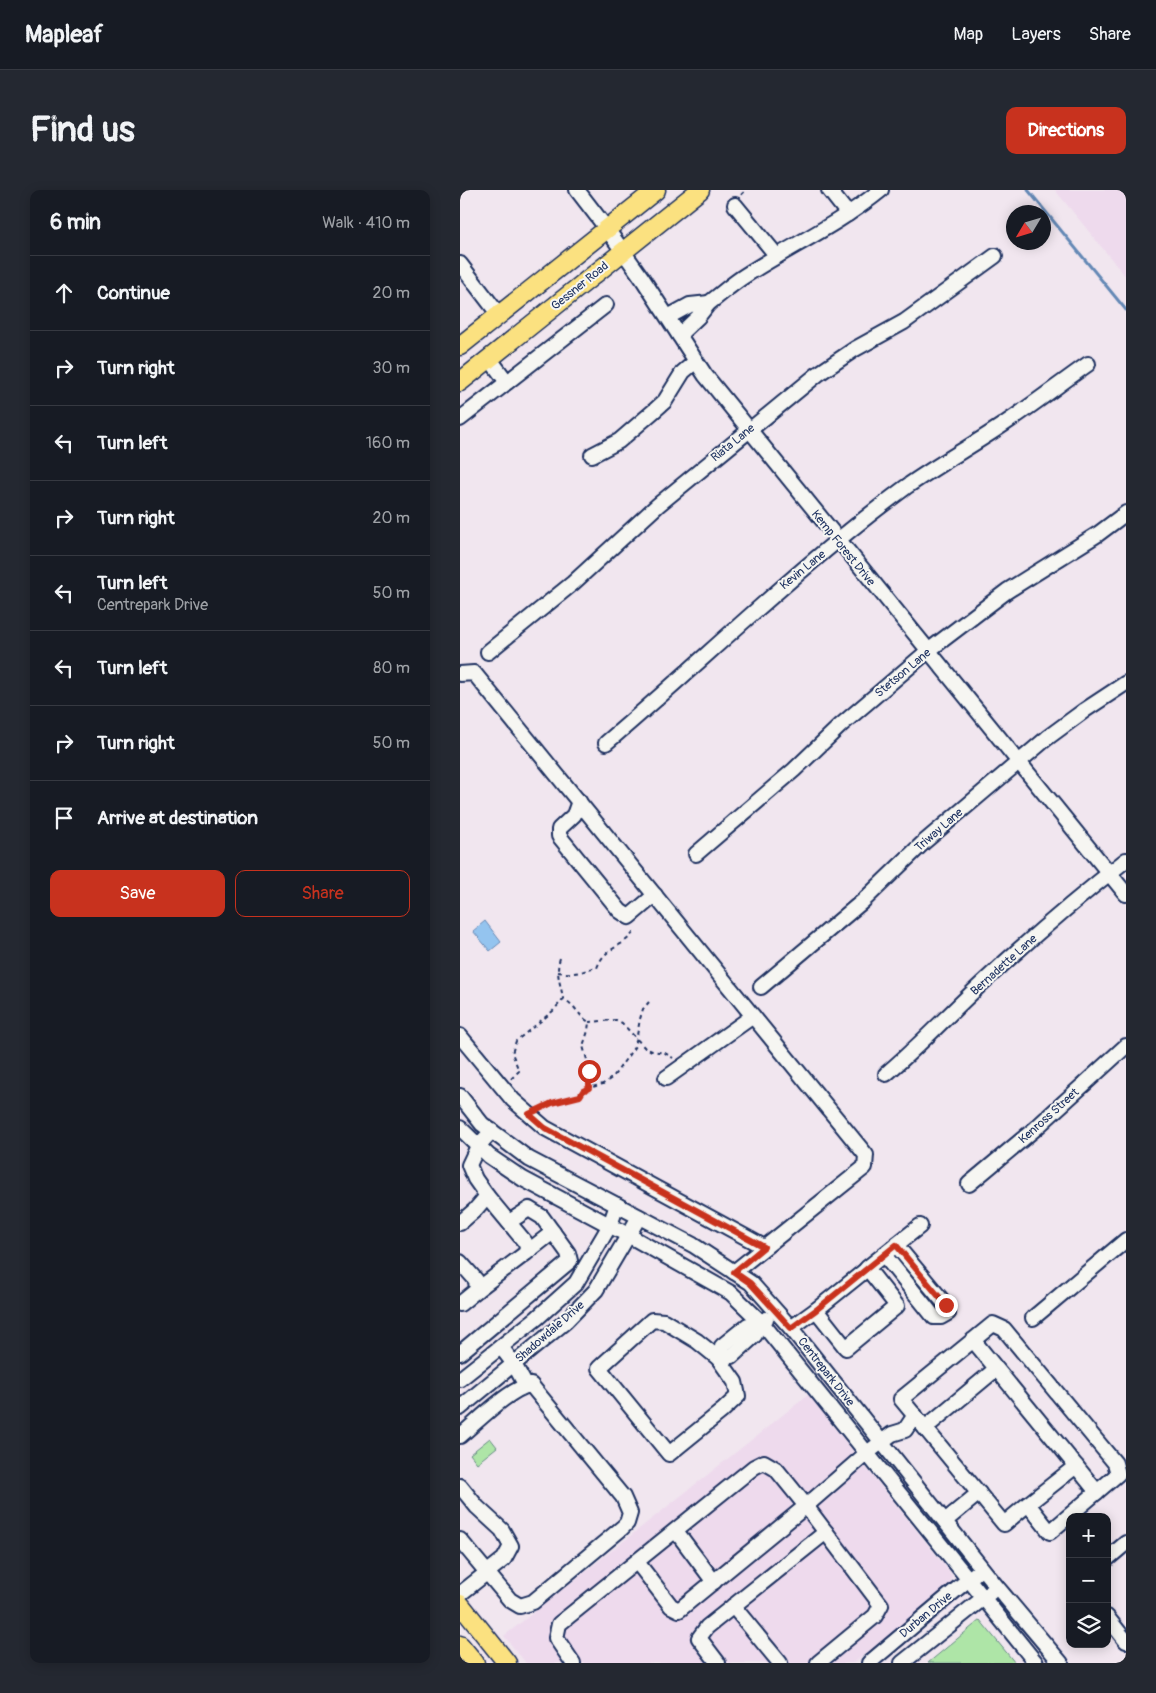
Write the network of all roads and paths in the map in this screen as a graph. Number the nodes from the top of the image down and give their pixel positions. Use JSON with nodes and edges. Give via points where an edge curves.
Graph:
{"nodes":[{"id":1,"x":577,"y":190,"type":"edge"},
{"id":2,"x":656,"y":190,"type":"edge"},
{"id":3,"x":700,"y":190,"type":"edge"},
{"id":4,"x":829,"y":190,"type":"edge"},
{"id":5,"x":881,"y":190,"type":"edge"},
{"id":6,"x":735,"y":206,"type":"dead end"},
{"id":7,"x":848,"y":214,"type":"junction"},
{"id":8,"x":607,"y":229,"type":"junction"},
{"id":9,"x":623,"y":251,"type":"junction"},
{"id":10,"x":777,"y":256,"type":"junction"},
{"id":11,"x":995,"y":256,"type":"dead end"},
{"id":12,"x":460,"y":264,"type":"edge"},
{"id":13,"x":709,"y":303,"type":"junction"},
{"id":14,"x":606,"y":305,"type":"dead end"},
{"id":15,"x":499,"y":315,"type":"junction"},
{"id":16,"x":668,"y":317,"type":"junction"},
{"id":17,"x":679,"y":335,"type":"junction"},
{"id":18,"x":460,"y":346,"type":"edge"},
{"id":19,"x":489,"y":358,"type":"junction"},
{"id":20,"x":696,"y":362,"type":"junction"},
{"id":21,"x":1088,"y":364,"type":"dead end"},
{"id":22,"x":460,"y":382,"type":"edge"},
{"id":23,"x":507,"y":382,"type":"junction"},
{"id":24,"x":461,"y":417,"type":"edge"},
{"id":25,"x":749,"y":430,"type":"junction"},
{"id":26,"x":592,"y":455,"type":"dead end"},
{"id":27,"x":1126,"y":514,"type":"edge"},
{"id":28,"x":838,"y":541,"type":"junction"},
{"id":29,"x":928,"y":651,"type":"junction"},
{"id":30,"x":488,"y":652,"type":"dead end"},
{"id":31,"x":460,"y":674,"type":"edge"},
{"id":32,"x":1126,"y":683,"type":"edge"},
{"id":33,"x":606,"y":743,"type":"dead end"},
{"id":34,"x":1019,"y":762,"type":"junction"},
{"id":35,"x":579,"y":802,"type":"junction"},
{"id":36,"x":696,"y":854,"type":"dead end"},
{"id":37,"x":1126,"y":860,"type":"edge"},
{"id":38,"x":1109,"y":873,"type":"junction"},
{"id":39,"x":1126,"y":894,"type":"edge"},
{"id":40,"x":655,"y":895,"type":"junction"},
{"id":41,"x":629,"y":917,"type":"junction"},
{"id":42,"x":560,"y":958,"type":"dead end"},
{"id":43,"x":558,"y":972,"type":"junction"},
{"id":44,"x":760,"y":987,"type":"dead end"},
{"id":45,"x":563,"y":999,"type":"junction"},
{"id":46,"x":649,"y":1002,"type":"dead end"},
{"id":47,"x":753,"y":1016,"type":"junction"},
{"id":48,"x":589,"y":1022,"type":"junction"},
{"id":49,"x":460,"y":1036,"type":"edge"},
{"id":50,"x":637,"y":1039,"type":"junction"},
{"id":51,"x":1126,"y":1046,"type":"edge"},
{"id":52,"x":679,"y":1069,"type":"junction"},
{"id":53,"x":886,"y":1074,"type":"dead end"},
{"id":54,"x":666,"y":1078,"type":"dead end"},
{"id":55,"x":502,"y":1088,"type":"junction"},
{"id":56,"x":589,"y":1088,"type":"junction"},
{"id":57,"x":460,"y":1096,"type":"edge"},
{"id":58,"x":529,"y":1114,"type":"junction"},
{"id":59,"x":460,"y":1128,"type":"edge"},
{"id":60,"x":492,"y":1131,"type":"junction"},
{"id":61,"x":478,"y":1146,"type":"junction"},
{"id":62,"x":969,"y":1184,"type":"dead end"},
{"id":63,"x":487,"y":1196,"type":"junction"},
{"id":64,"x":617,"y":1206,"type":"junction"},
{"id":65,"x":639,"y":1217,"type":"junction"},
{"id":66,"x":509,"y":1222,"type":"junction"},
{"id":67,"x":460,"y":1223,"type":"edge"},
{"id":68,"x":610,"y":1225,"type":"junction"},
{"id":69,"x":920,"y":1226,"type":"dead end"},
{"id":70,"x":553,"y":1232,"type":"junction"},
{"id":71,"x":628,"y":1235,"type":"junction"},
{"id":72,"x":1126,"y":1240,"type":"edge"},
{"id":73,"x":896,"y":1245,"type":"junction"},
{"id":74,"x":764,"y":1247,"type":"junction"},
{"id":75,"x":526,"y":1252,"type":"junction"},
{"id":76,"x":884,"y":1255,"type":"junction"},
{"id":77,"x":460,"y":1262,"type":"edge"},
{"id":78,"x":868,"y":1269,"type":"junction"},
{"id":79,"x":734,"y":1272,"type":"junction"},
{"id":80,"x":476,"y":1290,"type":"junction"},
{"id":81,"x":460,"y":1304,"type":"edge"},
{"id":82,"x":774,"y":1309,"type":"junction"},
{"id":83,"x":816,"y":1310,"type":"junction"},
{"id":84,"x":1033,"y":1318,"type":"dead end"},
{"id":85,"x":760,"y":1324,"type":"junction"},
{"id":86,"x":791,"y":1328,"type":"junction"},
{"id":87,"x":973,"y":1340,"type":"junction"},
{"id":88,"x":501,"y":1347,"type":"junction"},
{"id":89,"x":460,"y":1353,"type":"edge"},
{"id":90,"x":720,"y":1357,"type":"junction"},
{"id":91,"x":514,"y":1364,"type":"junction"},
{"id":92,"x":996,"y":1369,"type":"junction"},
{"id":93,"x":460,"y":1379,"type":"edge"},
{"id":94,"x":526,"y":1386,"type":"junction"},
{"id":95,"x":460,"y":1408,"type":"edge"},
{"id":96,"x":915,"y":1415,"type":"junction"},
{"id":97,"x":925,"y":1428,"type":"junction"},
{"id":98,"x":460,"y":1436,"type":"edge"},
{"id":99,"x":887,"y":1438,"type":"junction"},
{"id":100,"x":867,"y":1453,"type":"junction"},
{"id":101,"x":1076,"y":1466,"type":"junction"},
{"id":102,"x":460,"y":1486,"type":"edge"},
{"id":103,"x":1097,"y":1492,"type":"junction"},
{"id":104,"x":978,"y":1493,"type":"junction"},
{"id":105,"x":1028,"y":1504,"type":"junction"},
{"id":106,"x":806,"y":1506,"type":"junction"},
{"id":107,"x":945,"y":1521,"type":"junction"},
{"id":108,"x":676,"y":1530,"type":"junction"},
{"id":109,"x":826,"y":1532,"type":"junction"},
{"id":110,"x":460,"y":1540,"type":"edge"},
{"id":111,"x":1126,"y":1543,"type":"edge"},
{"id":112,"x":1108,"y":1558,"type":"edge"},
{"id":113,"x":637,"y":1562,"type":"junction"},
{"id":114,"x":982,"y":1568,"type":"junction"},
{"id":115,"x":488,"y":1573,"type":"junction"},
{"id":116,"x":969,"y":1579,"type":"junction"},
{"id":117,"x":714,"y":1582,"type":"junction"},
{"id":118,"x":998,"y":1587,"type":"junction"},
{"id":119,"x":460,"y":1594,"type":"edge"},
{"id":120,"x":984,"y":1598,"type":"junction"},
{"id":121,"x":460,"y":1604,"type":"edge"},
{"id":122,"x":733,"y":1606,"type":"junction"},
{"id":123,"x":1111,"y":1622,"type":"edge"},
{"id":124,"x":1126,"y":1641,"type":"edge"},
{"id":125,"x":460,"y":1645,"type":"edge"},
{"id":126,"x":905,"y":1662,"type":"edge"},
{"id":127,"x":474,"y":1663,"type":"edge"},
{"id":128,"x":508,"y":1663,"type":"edge"},
{"id":129,"x":573,"y":1663,"type":"edge"},
{"id":130,"x":718,"y":1663,"type":"edge"},
{"id":131,"x":780,"y":1663,"type":"edge"},
{"id":132,"x":818,"y":1663,"type":"edge"},
{"id":133,"x":869,"y":1663,"type":"edge"},
{"id":134,"x":1036,"y":1663,"type":"edge"},
{"id":135,"x":1061,"y":1663,"type":"edge"}],
"edges":[{"from":1,"to":8,"type":"street","name":"Kemp Forest Drive"},
{"from":2,"to":8,"type":"main road"},
{"from":3,"to":9,"type":"main road","name":"Gessner Road"},
{"from":4,"to":7,"type":"street"},
{"from":5,"to":7,"type":"street"},
{"from":6,"to":10,"type":"street"},
{"from":7,"to":10,"type":"street"},
{"from":8,"to":9,"type":"street","name":"Kemp Forest Drive"},
{"from":8,"to":15,"type":"main road"},
{"from":9,"to":16,"type":"street","name":"Kemp Forest Drive"},
{"from":9,"to":19,"type":"main road","name":"Gessner Road"},
{"from":10,"to":13,"type":"street"},
{"from":11,"to":25,"type":"street","name":"Riata Lane","via":[[904,322],[818,374]]},
{"from":12,"to":15,"type":"street"},
{"from":13,"to":16,"type":"street","via":[[690,305]]},
{"from":13,"to":17,"type":"street"},
{"from":14,"to":23,"type":"street"},
{"from":15,"to":18,"type":"main road"},
{"from":16,"to":17,"type":"street","name":"Kemp Forest Drive"},
{"from":17,"to":20,"type":"street","name":"Kemp Forest Drive"},
{"from":19,"to":22,"type":"main road","name":"Gessner Road"},
{"from":19,"to":23,"type":"street"},
{"from":20,"to":25,"type":"street","name":"Kemp Forest Drive"},
{"from":20,"to":26,"type":"street","via":[[683,372],[655,410],[619,441]]},
{"from":21,"to":28,"type":"street","name":"Kevin Lane","via":[[999,428],[906,487]]},
{"from":23,"to":24,"type":"street"},
{"from":25,"to":28,"type":"street","name":"Kemp Forest Drive"},
{"from":25,"to":30,"type":"street","name":"Riata Lane","via":[[658,505],[573,583]]},
{"from":27,"to":29,"type":"street","name":"Stetson Lane","via":[[1007,591]]},
{"from":28,"to":29,"type":"street","name":"Kemp Forest Drive"},
{"from":28,"to":33,"type":"street","name":"Kevin Lane"},
{"from":29,"to":34,"type":"street","name":"Kemp Forest Drive"},
{"from":29,"to":36,"type":"street","name":"Stetson Lane"},
{"from":31,"to":35,"type":"street","via":[[474,673]]},
{"from":32,"to":34,"type":"street","name":"Triway Lane","via":[[1047,738]]},
{"from":34,"to":38,"type":"street","name":"Kemp Forest Drive"},
{"from":34,"to":44,"type":"street","name":"Triway Lane","via":[[924,843],[863,902]]},
{"from":35,"to":40,"type":"street"},
{"from":35,"to":41,"type":"street","via":[[574,815],[559,829],[559,836],[620,911]]},
{"from":37,"to":38,"type":"street","name":"Bernadette Lane"},
{"from":38,"to":39,"type":"street","name":"Kemp Forest Drive"},
{"from":38,"to":53,"type":"street","name":"Bernadette Lane","via":[[1014,955]]},
{"from":40,"to":41,"type":"street"},
{"from":40,"to":47,"type":"street"},
{"from":41,"to":43,"type":"path","via":[[633,933],[606,953],[597,968]]},
{"from":42,"to":43,"type":"path"},
{"from":43,"to":45,"type":"path"},
{"from":45,"to":48,"type":"path","via":[[574,1005],[583,1019]]},
{"from":45,"to":55,"type":"path","via":[[516,1041],[512,1053],[519,1071]]},
{"from":46,"to":50,"type":"path","via":[[643,1009]]},
{"from":47,"to":52,"type":"street"},
{"from":47,"to":74,"type":"street","via":[[866,1155],[865,1167]]},
{"from":48,"to":50,"type":"path","via":[[616,1020]]},
{"from":48,"to":56,"type":"path","via":[[583,1046],[588,1063]]},
{"from":49,"to":55,"type":"street"},
{"from":50,"to":52,"type":"path","via":[[652,1051],[669,1055]]},
{"from":50,"to":56,"type":"path","via":[[613,1077]]},
{"from":51,"to":62,"type":"street","name":"Kenross Street"},
{"from":52,"to":54,"type":"street"},
{"from":55,"to":58,"type":"street"},
{"from":56,"to":58,"type":"path","via":[[576,1097],[552,1103]]},
{"from":57,"to":60,"type":"street","name":"Centrepark Drive","via":[[482,1124]]},
{"from":58,"to":74,"type":"street","via":[[545,1128]]},
{"from":59,"to":61,"type":"street","name":"Centrepark Drive"},
{"from":60,"to":61,"type":"street"},
{"from":60,"to":64,"type":"street","name":"Centrepark Drive","via":[[529,1159]]},
{"from":61,"to":63,"type":"street","via":[[468,1165]]},
{"from":61,"to":68,"type":"street","name":"Centrepark Drive","via":[[523,1180]]},
{"from":63,"to":66,"type":"street"},
{"from":63,"to":67,"type":"street"},
{"from":64,"to":65,"type":"street","name":"Centrepark Drive"},
{"from":64,"to":68,"type":"street","name":"Shadowdale Drive"},
{"from":65,"to":71,"type":"street","name":"Shadowdale Drive"},
{"from":65,"to":79,"type":"street","name":"Centrepark Drive","via":[[693,1245]]},
{"from":66,"to":70,"type":"street","via":[[529,1209],[542,1217]]},
{"from":66,"to":75,"type":"street","via":[[525,1242]]},
{"from":68,"to":71,"type":"street","name":"Centrepark Drive"},
{"from":68,"to":88,"type":"street","name":"Shadowdale Drive","via":[[576,1283]]},
{"from":69,"to":73,"type":"street"},
{"from":70,"to":75,"type":"street"},
{"from":70,"to":89,"type":"street","via":[[570,1261]]},
{"from":71,"to":85,"type":"street","name":"Centrepark Drive","via":[[731,1293]]},
{"from":71,"to":91,"type":"street","name":"Shadowdale Drive","via":[[596,1290],[566,1321]]},
{"from":72,"to":84,"type":"street"},
{"from":73,"to":76,"type":"street"},
{"from":73,"to":76,"type":"street","via":[[946,1305],[948,1313],[934,1317]]},
{"from":74,"to":79,"type":"street"},
{"from":75,"to":80,"type":"street"},
{"from":76,"to":78,"type":"street"},
{"from":77,"to":80,"type":"street","via":[[476,1280]]},
{"from":78,"to":83,"type":"street"},
{"from":78,"to":83,"type":"street","via":[[897,1306],[846,1348]]},
{"from":79,"to":82,"type":"street","name":"Centrepark Drive","via":[[750,1283]]},
{"from":80,"to":81,"type":"street"},
{"from":82,"to":85,"type":"street"},
{"from":82,"to":86,"type":"street","name":"Centrepark Drive"},
{"from":83,"to":86,"type":"street"},
{"from":85,"to":90,"type":"street","via":[[748,1325],[728,1341],[722,1346]]},
{"from":85,"to":100,"type":"street","name":"Centrepark Drive"},
{"from":86,"to":99,"type":"street","name":"Centrepark Drive"},
{"from":87,"to":92,"type":"street"},
{"from":87,"to":96,"type":"street","via":[[901,1399]]},
{"from":87,"to":103,"type":"street","via":[[993,1324],[1004,1329],[1115,1463],[1118,1474]]},
{"from":88,"to":91,"type":"street"},
{"from":88,"to":93,"type":"street","name":"Shadowdale Drive"},
{"from":90,"to":90,"type":"street","via":[[664,1320],[652,1320],[599,1368],[669,1454],[738,1396],[735,1382]]},
{"from":91,"to":94,"type":"street"},
{"from":91,"to":95,"type":"street","name":"Shadowdale Drive"},
{"from":92,"to":97,"type":"street"},
{"from":92,"to":101,"type":"street"},
{"from":94,"to":98,"type":"street","via":[[504,1399]]},
{"from":94,"to":115,"type":"street","via":[[531,1385],[623,1497],[630,1512],[622,1528],[533,1602],[520,1606],[510,1600]]},
{"from":96,"to":97,"type":"street"},
{"from":96,"to":99,"type":"street","via":[[898,1422]]},
{"from":97,"to":104,"type":"street"},
{"from":99,"to":100,"type":"street"},
{"from":99,"to":107,"type":"street","name":"Centrepark Drive"},
{"from":100,"to":106,"type":"street"},
{"from":100,"to":116,"type":"street","name":"Centrepark Drive"},
{"from":101,"to":103,"type":"street"},
{"from":101,"to":105,"type":"street"},
{"from":102,"to":115,"type":"street","via":[[502,1530],[511,1546],[504,1559]]},
{"from":103,"to":105,"type":"street","via":[[1050,1532]]},
{"from":104,"to":105,"type":"street","via":[[1004,1524]]},
{"from":104,"to":107,"type":"street"},
{"from":106,"to":108,"type":"street","via":[[776,1469],[764,1462]]},
{"from":106,"to":109,"type":"street"},
{"from":106,"to":117,"type":"street"},
{"from":107,"to":114,"type":"street","name":"Centrepark Drive"},
{"from":108,"to":113,"type":"street"},
{"from":108,"to":117,"type":"street"},
{"from":109,"to":122,"type":"street"},
{"from":109,"to":132,"type":"street","via":[[882,1605],[875,1616]]},
{"from":110,"to":115,"type":"street"},
{"from":111,"to":112,"type":"street"},
{"from":113,"to":117,"type":"street","via":[[671,1606],[679,1610]]},
{"from":113,"to":129,"type":"street","via":[[559,1624],[556,1638]]},
{"from":114,"to":116,"type":"street","name":"Durban Drive"},
{"from":114,"to":118,"type":"street","name":"Centrepark Drive"},
{"from":115,"to":119,"type":"street"},
{"from":116,"to":120,"type":"street","name":"Centrepark Drive"},
{"from":116,"to":133,"type":"street","name":"Durban Drive"},
{"from":118,"to":120,"type":"street","name":"Durban Drive"},
{"from":118,"to":135,"type":"street","name":"Centrepark Drive"},
{"from":120,"to":126,"type":"street","name":"Durban Drive"},
{"from":120,"to":134,"type":"street","name":"Centrepark Drive"},
{"from":121,"to":128,"type":"main road"},
{"from":122,"to":130,"type":"street","via":[[707,1627],[699,1638]]},
{"from":122,"to":131,"type":"street"},
{"from":123,"to":124,"type":"street"},
{"from":125,"to":127,"type":"main road"}]}
